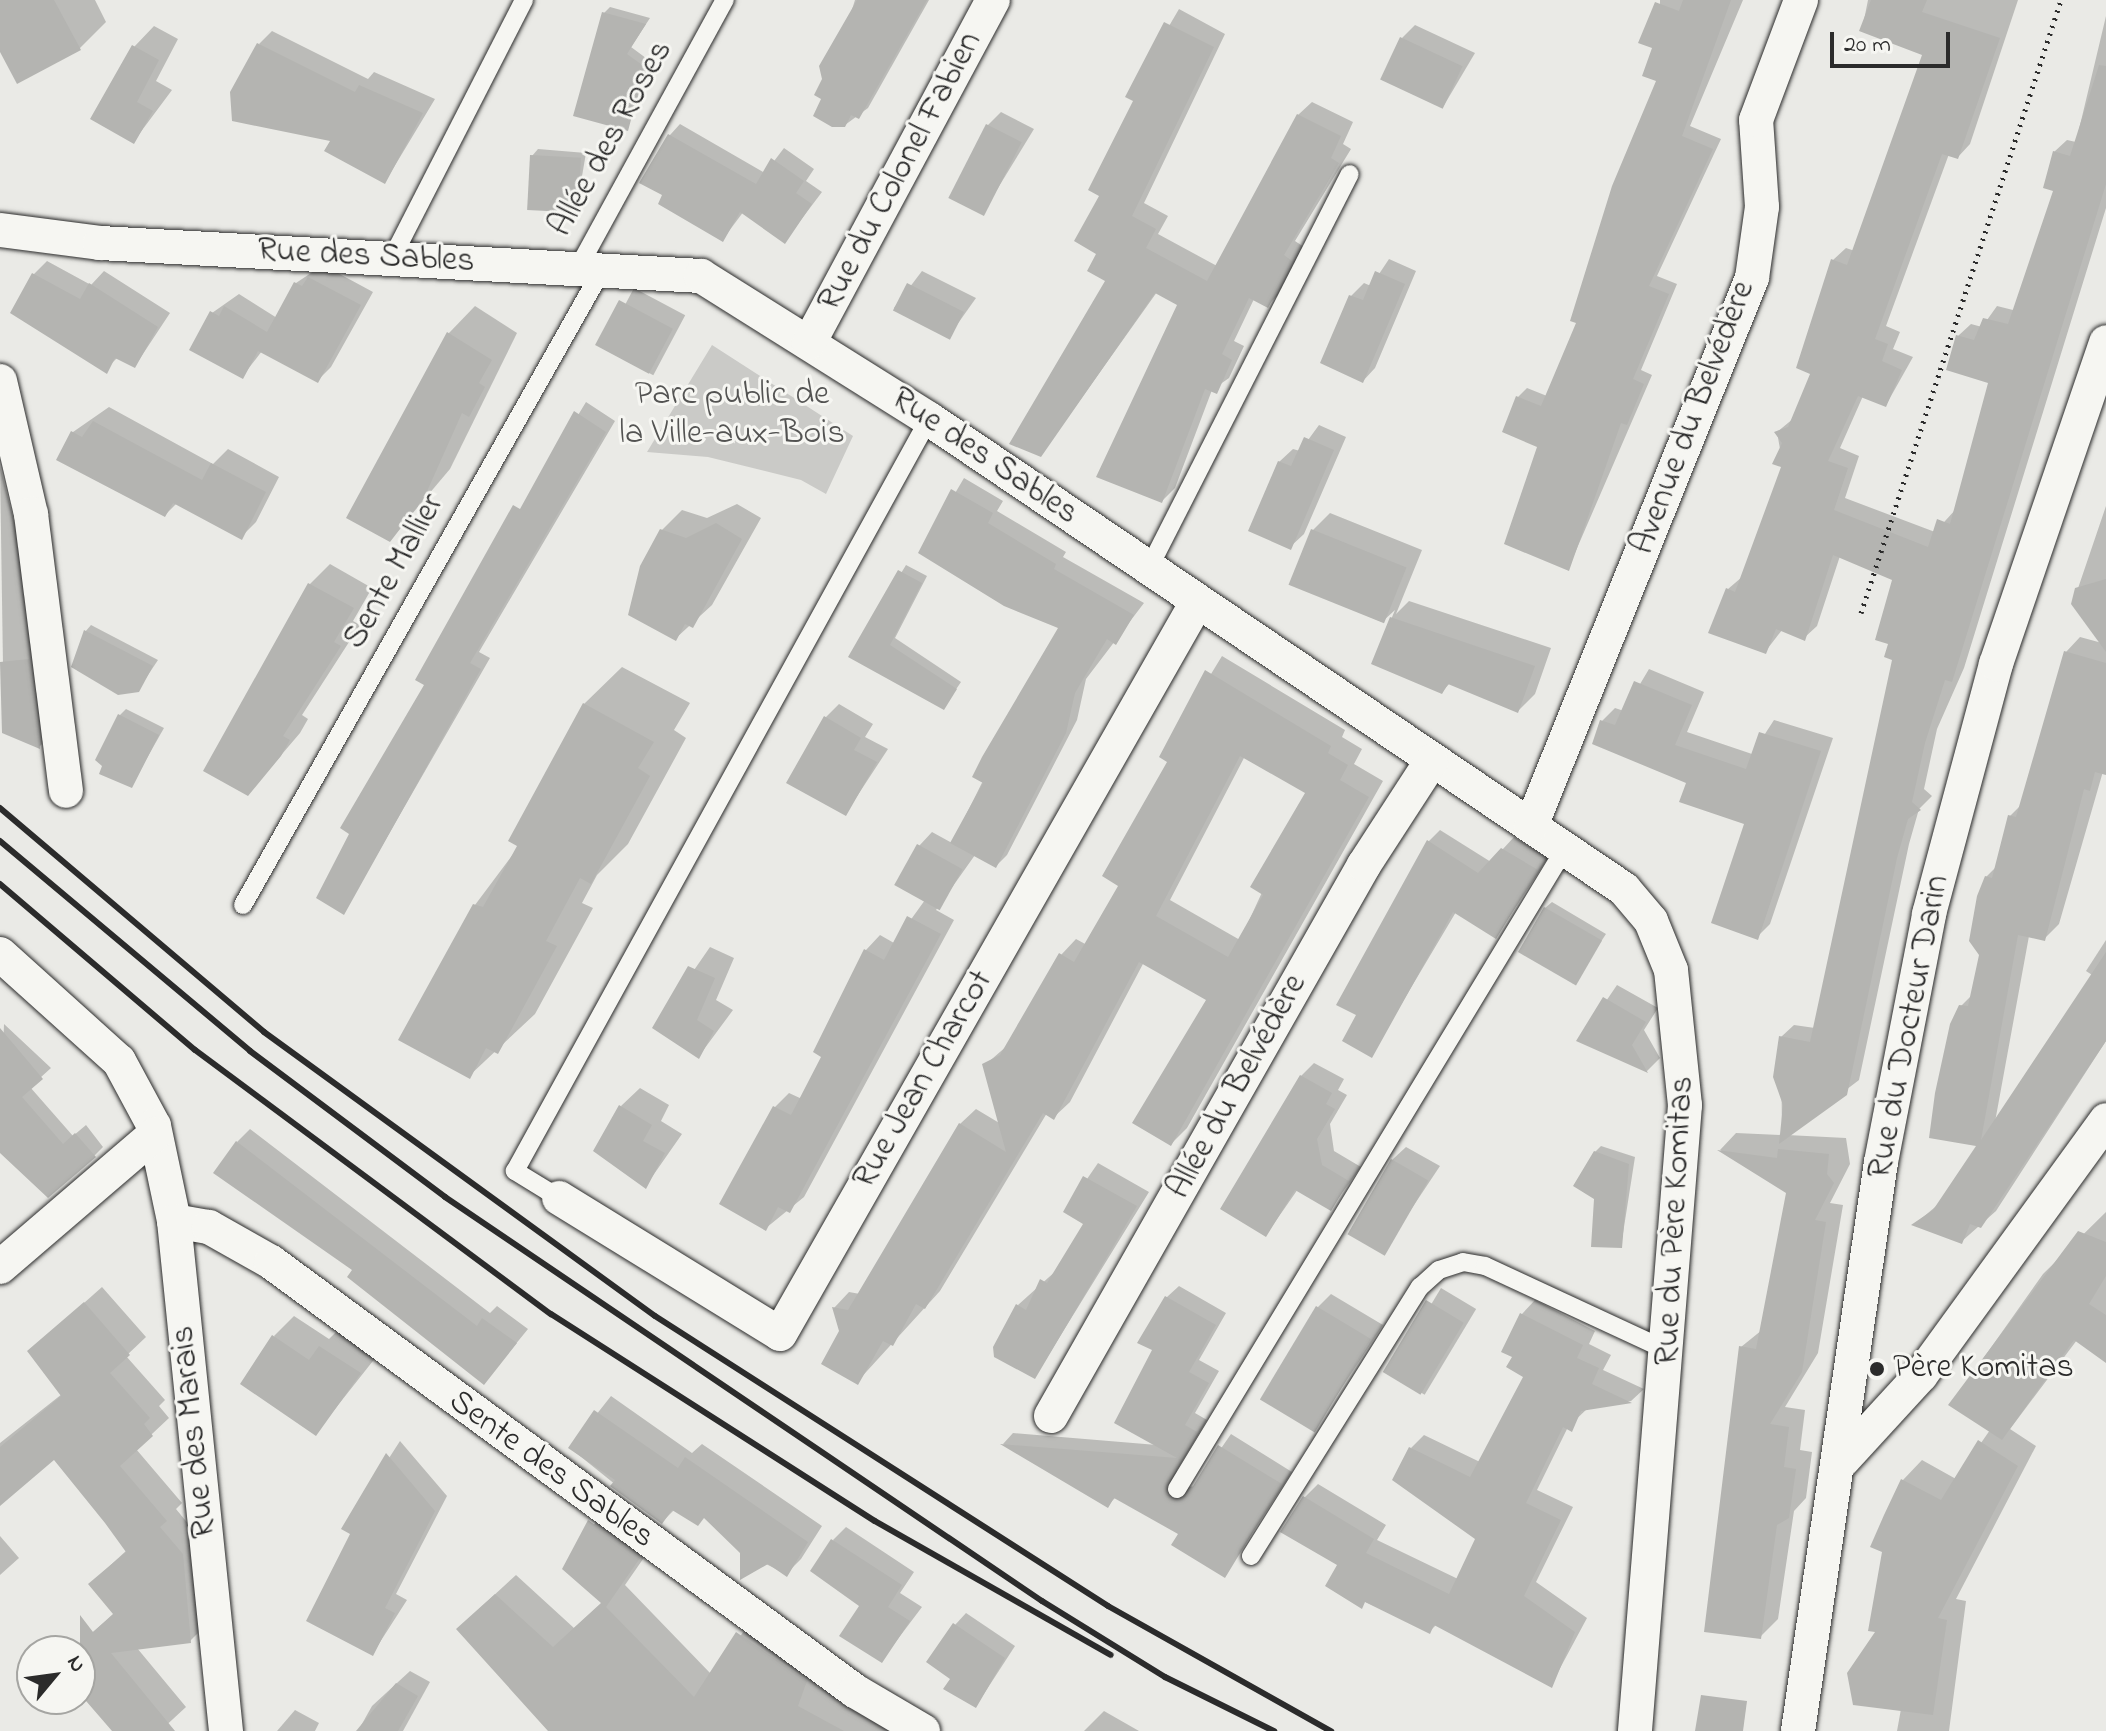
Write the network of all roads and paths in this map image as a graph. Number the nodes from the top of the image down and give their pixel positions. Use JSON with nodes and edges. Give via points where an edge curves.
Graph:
{"nodes":[{"id":1,"x":524,"y":0,"type":"edge"},
{"id":2,"x":725,"y":0,"type":"edge"},
{"id":3,"x":993,"y":0,"type":"edge"},
{"id":4,"x":1801,"y":0,"type":"edge"},
{"id":5,"x":2061,"y":0,"type":"edge"},
{"id":6,"x":1350,"y":174,"type":"dead end"},
{"id":7,"x":0,"y":230,"type":"edge"},
{"id":8,"x":392,"y":258,"type":"junction"},
{"id":9,"x":590,"y":269,"type":"junction"},
{"id":10,"x":2106,"y":342,"type":"edge"},
{"id":11,"x":809,"y":343,"type":"junction"},
{"id":12,"x":0,"y":381,"type":"edge"},
{"id":13,"x":929,"y":419,"type":"junction"},
{"id":14,"x":1149,"y":568,"type":"junction"},
{"id":15,"x":1197,"y":602,"type":"junction"},
{"id":16,"x":1861,"y":613,"type":"dead end"},
{"id":17,"x":1431,"y":762,"type":"junction"},
{"id":18,"x":66,"y":791,"type":"dead end"},
{"id":19,"x":1487,"y":796,"type":"joint"},
{"id":20,"x":1531,"y":826,"type":"junction"},
{"id":21,"x":1566,"y":847,"type":"junction"},
{"id":22,"x":243,"y":905,"type":"dead end"},
{"id":23,"x":0,"y":954,"type":"edge"},
{"id":24,"x":2106,"y":1120,"type":"edge"},
{"id":25,"x":155,"y":1134,"type":"junction"},
{"id":26,"x":559,"y":1198,"type":"joint"},
{"id":27,"x":174,"y":1221,"type":"junction"},
{"id":28,"x":0,"y":1267,"type":"edge"},
{"id":29,"x":1670,"y":1352,"type":"junction"},
{"id":30,"x":1051,"y":1416,"type":"dead end"},
{"id":31,"x":1843,"y":1460,"type":"junction"},
{"id":32,"x":1177,"y":1489,"type":"dead end"},
{"id":33,"x":1251,"y":1556,"type":"dead end"},
{"id":34,"x":226,"y":1731,"type":"edge"},
{"id":35,"x":923,"y":1731,"type":"edge"},
{"id":36,"x":1635,"y":1731,"type":"edge"},
{"id":37,"x":1798,"y":1731,"type":"edge"}],
"edges":[{"from":1,"to":8,"type":"lane"},
{"from":2,"to":9,"type":"lane","name":"Allée des Roses"},
{"from":3,"to":11,"type":"street","name":"Rue du Colonel Fabien"},
{"from":4,"to":20,"type":"street","name":"Avenue du Belvédère","via":[[1756,120],[1762,207],[1752,278]]},
{"from":5,"to":16,"type":"path"},
{"from":6,"to":14,"type":"lane"},
{"from":7,"to":8,"type":"street","name":"Rue des Sables"},
{"from":8,"to":9,"type":"street","name":"Rue des Sables"},
{"from":9,"to":11,"type":"street","name":"Rue des Sables","via":[[701,276]]},
{"from":9,"to":22,"type":"lane","name":"Sente Mallier"},
{"from":10,"to":31,"type":"street","name":"Rue du Docteur Darin","via":[[1996,664],[1929,914],[1881,1162]]},
{"from":11,"to":13,"type":"street","name":"Rue des Sables"},
{"from":12,"to":18,"type":"street","via":[[31,514]]},
{"from":13,"to":14,"type":"street","name":"Rue des Sables"},
{"from":13,"to":26,"type":"lane","via":[[515,1171]]},
{"from":14,"to":15,"type":"street","name":"Rue des Sables"},
{"from":15,"to":17,"type":"street","name":"Rue des Sables"},
{"from":15,"to":26,"type":"street","name":"Rue Jean Charcot","via":[[780,1334]]},
{"from":17,"to":19,"type":"street","name":"Rue des Sables"},
{"from":17,"to":30,"type":"street","name":"Allée du Belvédère","via":[[1364,865]]},
{"from":19,"to":20,"type":"street","name":"Rue du Père Komitas"},
{"from":20,"to":21,"type":"street","name":"Rue du Père Komitas"},
{"from":21,"to":29,"type":"street","name":"Rue du Père Komitas","via":[[1624,889],[1651,921],[1679,1003],[1685,1105]]},
{"from":21,"to":32,"type":"lane"},
{"from":23,"to":25,"type":"street","name":"Rue des Marais","via":[[119,1061]]},
{"from":24,"to":31,"type":"street","via":[[1921,1375]]},
{"from":25,"to":27,"type":"street","name":"Rue des Marais"},
{"from":25,"to":28,"type":"street"},
{"from":27,"to":34,"type":"street","name":"Rue des Marais"},
{"from":27,"to":35,"type":"street","name":"Sente des Sables","via":[[209,1227],[271,1262],[855,1691]]},
{"from":29,"to":33,"type":"lane","via":[[1485,1266],[1463,1262],[1439,1270],[1420,1287]]},
{"from":29,"to":36,"type":"street","name":"Rue du Père Komitas"},
{"from":31,"to":37,"type":"street","name":"Rue du Docteur Darin"}]}
